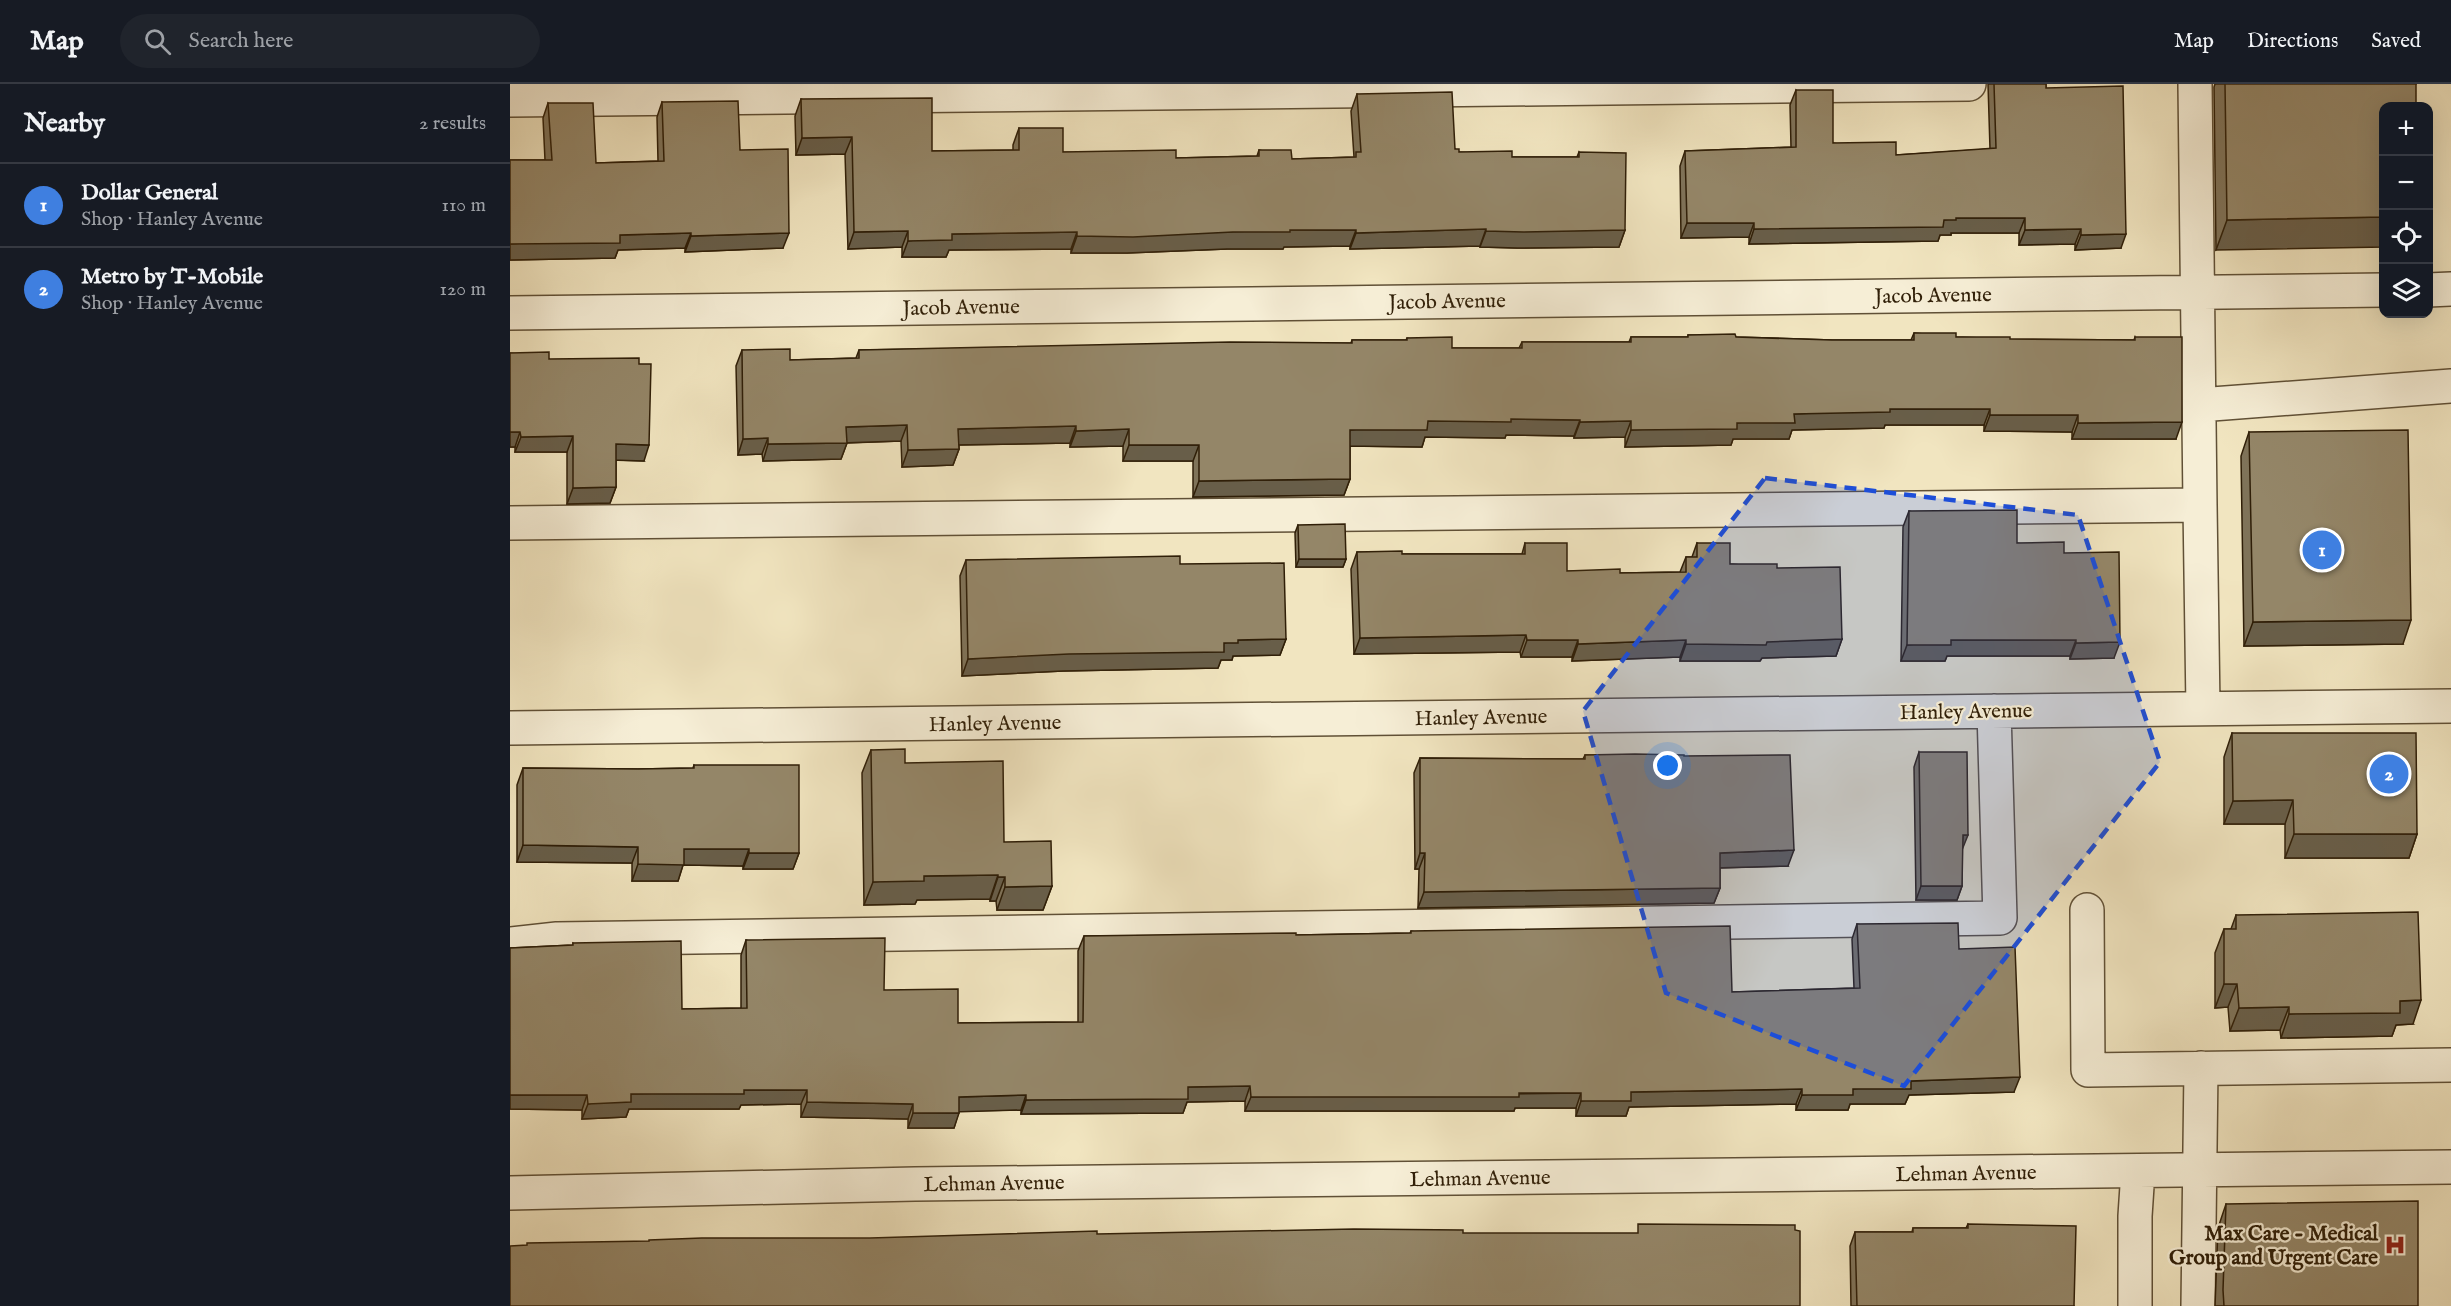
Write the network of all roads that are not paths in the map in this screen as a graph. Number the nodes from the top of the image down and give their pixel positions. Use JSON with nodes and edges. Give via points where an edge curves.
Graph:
{"nodes":[{"id":1,"x":1969,"y":84,"type":"edge"},
{"id":2,"x":2195,"y":84,"type":"edge"},
{"id":3,"x":510,"y":100,"type":"edge"},
{"id":4,"x":2379,"y":290,"type":"edge"},
{"id":5,"x":2433,"y":290,"type":"edge"},
{"id":6,"x":2451,"y":290,"type":"edge"},
{"id":7,"x":2197,"y":292,"type":"junction"},
{"id":8,"x":510,"y":313,"type":"edge"},
{"id":9,"x":2451,"y":386,"type":"edge"},
{"id":10,"x":2199,"y":405,"type":"junction"},
{"id":11,"x":2200,"y":505,"type":"junction"},
{"id":12,"x":510,"y":523,"type":"edge"},
{"id":13,"x":2451,"y":706,"type":"edge"},
{"id":14,"x":2203,"y":708,"type":"junction"},
{"id":15,"x":1994,"y":711,"type":"junction"},
{"id":16,"x":510,"y":728,"type":"edge"},
{"id":17,"x":2087,"y":910,"type":"dead end"},
{"id":18,"x":510,"y":944,"type":"edge"},
{"id":19,"x":2451,"y":1065,"type":"edge"},
{"id":20,"x":2201,"y":1068,"type":"junction"},
{"id":21,"x":2451,"y":1167,"type":"edge"},
{"id":22,"x":2198,"y":1170,"type":"junction"},
{"id":23,"x":2138,"y":1171,"type":"junction"},
{"id":24,"x":510,"y":1193,"type":"edge"},
{"id":25,"x":2135,"y":1306,"type":"edge"},
{"id":26,"x":2198,"y":1306,"type":"edge"}],
"edges":[{"from":1,"to":3,"type":"street"},
{"from":2,"to":7,"type":"street"},
{"from":4,"to":7,"type":"street","name":"Jacob Avenue"},
{"from":5,"to":6,"type":"street"},
{"from":7,"to":8,"type":"street","name":"Jacob Avenue"},
{"from":7,"to":10,"type":"street"},
{"from":9,"to":10,"type":"street"},
{"from":10,"to":11,"type":"street"},
{"from":11,"to":12,"type":"street"},
{"from":11,"to":14,"type":"street"},
{"from":13,"to":14,"type":"street","name":"Hanley Avenue"},
{"from":14,"to":15,"type":"street","name":"Hanley Avenue"},
{"from":15,"to":16,"type":"street","name":"Hanley Avenue"},
{"from":15,"to":18,"type":"street","via":[[2000,918],[557,939]]},
{"from":17,"to":20,"type":"street","via":[[2088,1070]]},
{"from":19,"to":20,"type":"street"},
{"from":20,"to":22,"type":"street"},
{"from":21,"to":22,"type":"street","name":"Lehman Avenue"},
{"from":22,"to":23,"type":"street","name":"Lehman Avenue"},
{"from":22,"to":26,"type":"street"},
{"from":23,"to":24,"type":"street","name":"Lehman Avenue","via":[[915,1184]]},
{"from":23,"to":25,"type":"street"}]}
